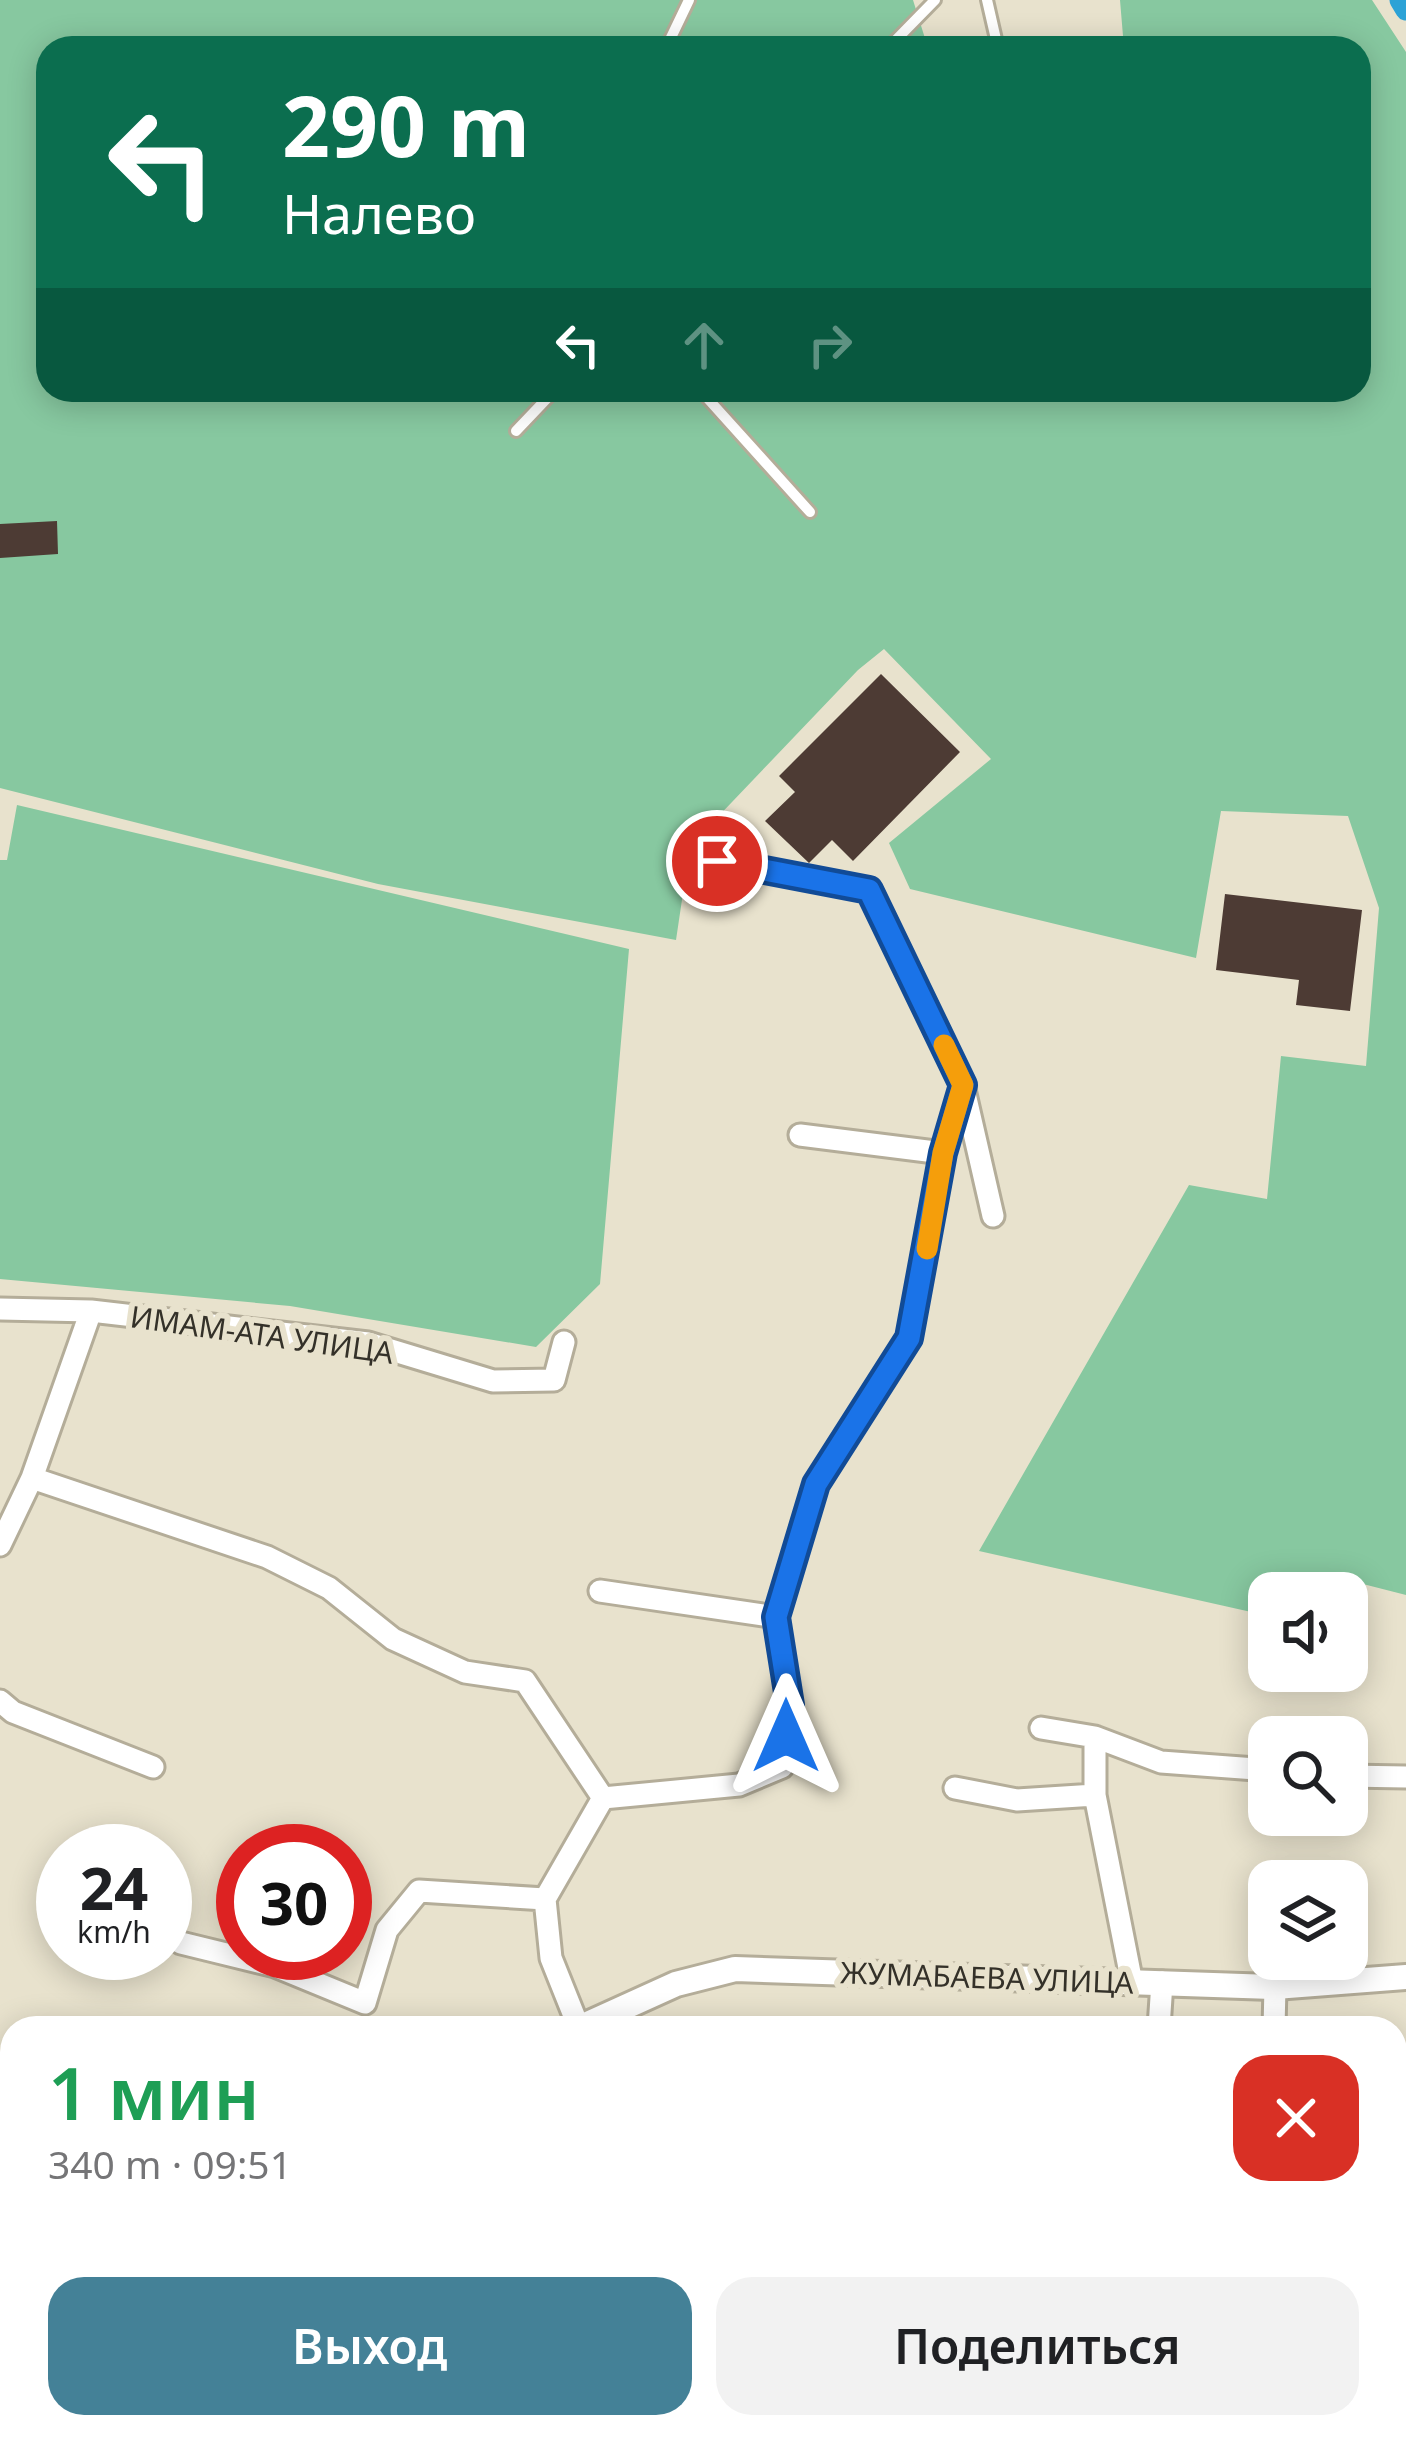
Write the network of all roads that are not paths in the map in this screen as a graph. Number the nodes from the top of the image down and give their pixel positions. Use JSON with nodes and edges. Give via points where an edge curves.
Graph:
{"nodes":[{"id":1,"x":688,"y":0,"type":"edge"},
{"id":2,"x":935,"y":0,"type":"edge"},
{"id":3,"x":987,"y":0,"type":"edge"},
{"id":4,"x":672,"y":36,"type":"edge"},
{"id":5,"x":900,"y":36,"type":"edge"},
{"id":6,"x":995,"y":36,"type":"edge"},
{"id":7,"x":544,"y":402,"type":"edge"},
{"id":8,"x":711,"y":402,"type":"edge"},
{"id":9,"x":516,"y":431,"type":"dead end"},
{"id":10,"x":810,"y":512,"type":"dead end"},
{"id":11,"x":717,"y":861,"type":"dead end"},
{"id":12,"x":963,"y":1085,"type":"junction"},
{"id":13,"x":800,"y":1135,"type":"dead end"},
{"id":14,"x":943,"y":1153,"type":"junction"},
{"id":15,"x":993,"y":1216,"type":"dead end"},
{"id":16,"x":0,"y":1309,"type":"edge"},
{"id":17,"x":91,"y":1311,"type":"junction"},
{"id":18,"x":564,"y":1342,"type":"dead end"},
{"id":19,"x":32,"y":1478,"type":"junction"},
{"id":20,"x":5,"y":1522,"type":"edge"},
{"id":21,"x":0,"y":1545,"type":"edge"},
{"id":22,"x":600,"y":1591,"type":"dead end"},
{"id":23,"x":776,"y":1617,"type":"junction"},
{"id":24,"x":0,"y":1701,"type":"edge"},
{"id":25,"x":1041,"y":1728,"type":"dead end"},
{"id":26,"x":1095,"y":1737,"type":"junction"},
{"id":27,"x":153,"y":1767,"type":"dead end"},
{"id":28,"x":1248,"y":1768,"type":"edge"},
{"id":29,"x":1368,"y":1776,"type":"edge"},
{"id":30,"x":1406,"y":1777,"type":"edge"},
{"id":31,"x":955,"y":1788,"type":"dead end"},
{"id":32,"x":1095,"y":1795,"type":"junction"},
{"id":33,"x":603,"y":1798,"type":"junction"},
{"id":34,"x":545,"y":1900,"type":"junction"},
{"id":35,"x":192,"y":1945,"type":"edge"},
{"id":36,"x":1406,"y":1977,"type":"edge"},
{"id":37,"x":1132,"y":1982,"type":"junction"},
{"id":38,"x":1162,"y":1982,"type":"junction"},
{"id":39,"x":1275,"y":1987,"type":"junction"},
{"id":40,"x":574,"y":2016,"type":"edge"},
{"id":41,"x":605,"y":2016,"type":"edge"},
{"id":42,"x":1160,"y":2016,"type":"edge"},
{"id":43,"x":1274,"y":2016,"type":"edge"}],
"edges":[{"from":1,"to":4,"type":"lane"},
{"from":2,"to":5,"type":"lane"},
{"from":3,"to":6,"type":"lane"},
{"from":7,"to":9,"type":"lane"},
{"from":8,"to":10,"type":"lane"},
{"from":11,"to":12,"type":"street","via":[[869,890]]},
{"from":12,"to":14,"type":"street"},
{"from":12,"to":15,"type":"street"},
{"from":13,"to":14,"type":"street"},
{"from":14,"to":23,"type":"street","via":[[909,1338],[816,1484]]},
{"from":16,"to":17,"type":"street","name":"ИМАМ-АТА УЛИЦА"},
{"from":17,"to":18,"type":"street","name":"ИМАМ-АТА УЛИЦА","via":[[368,1343],[493,1381],[554,1380]]},
{"from":17,"to":19,"type":"street"},
{"from":19,"to":20,"type":"street"},
{"from":19,"to":33,"type":"street","via":[[268,1557],[329,1588],[393,1639],[465,1672],[525,1681]]},
{"from":20,"to":21,"type":"street"},
{"from":22,"to":23,"type":"street"},
{"from":23,"to":33,"type":"street","via":[[790,1705],[782,1767],[739,1785]]},
{"from":24,"to":27,"type":"street"},
{"from":25,"to":26,"type":"street"},
{"from":26,"to":28,"type":"street","via":[[1161,1762]]},
{"from":26,"to":32,"type":"street"},
{"from":29,"to":30,"type":"street"},
{"from":31,"to":32,"type":"street","via":[[1017,1800]]},
{"from":32,"to":37,"type":"street"},
{"from":33,"to":34,"type":"street"},
{"from":34,"to":35,"type":"street","via":[[419,1892],[387,1930],[365,2003],[275,1966]]},
{"from":34,"to":40,"type":"street","via":[[551,1958]]},
{"from":36,"to":39,"type":"street","name":"ЖУМАБАЕВА УЛИЦА"},
{"from":37,"to":38,"type":"street","name":"ЖУМАБАЕВА УЛИЦА"},
{"from":37,"to":41,"type":"street","name":"ЖУМАБАЕВА УЛИЦА","via":[[735,1969],[676,1984]]},
{"from":38,"to":39,"type":"street","name":"ЖУМАБАЕВА УЛИЦА"},
{"from":38,"to":42,"type":"street"},
{"from":39,"to":43,"type":"street"}]}
